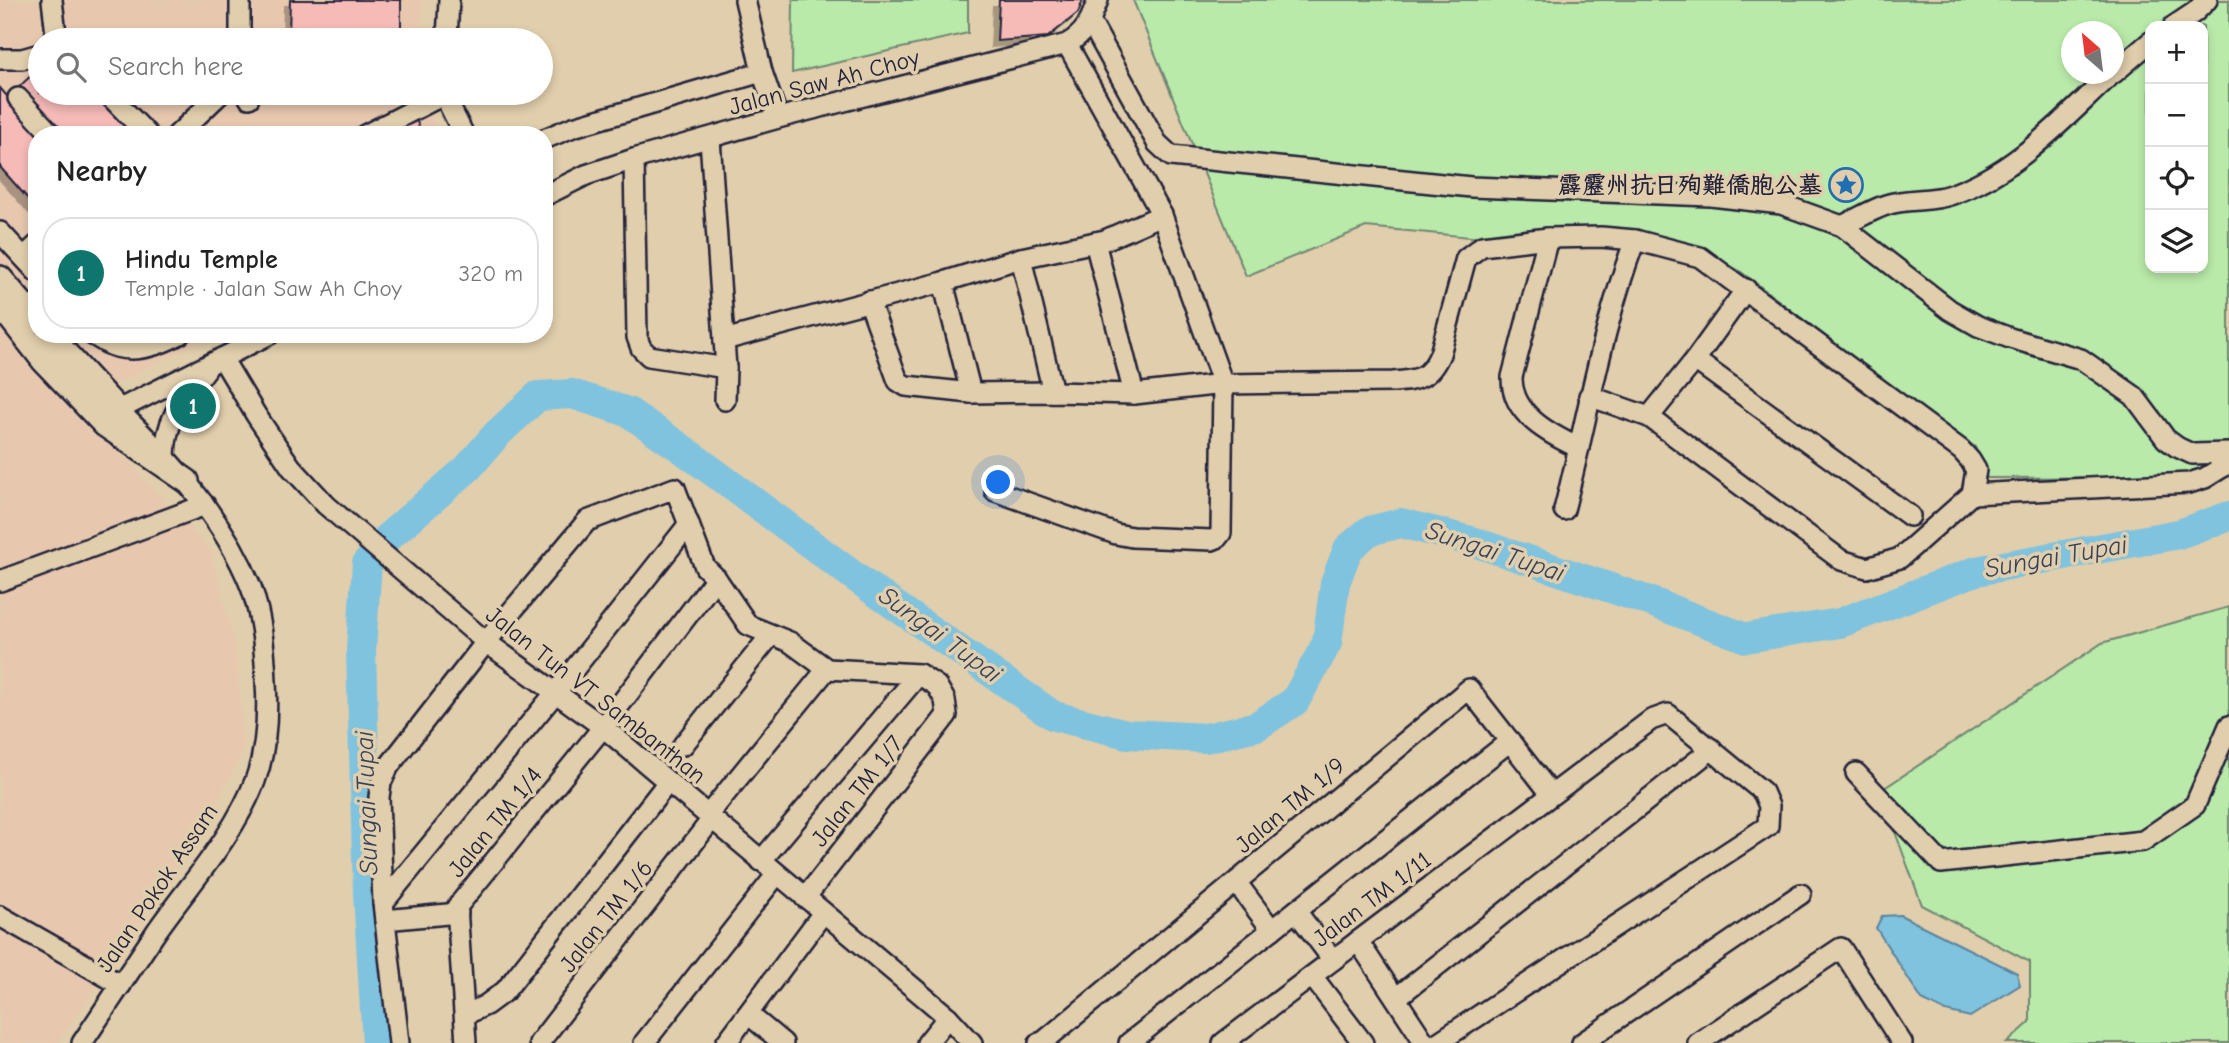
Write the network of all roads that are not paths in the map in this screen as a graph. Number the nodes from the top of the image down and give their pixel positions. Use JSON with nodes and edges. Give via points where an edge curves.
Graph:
{"nodes":[{"id":1,"x":52,"y":0,"type":"edge"},
{"id":2,"x":240,"y":0,"type":"edge"},
{"id":3,"x":449,"y":0,"type":"edge"},
{"id":4,"x":745,"y":0,"type":"edge"},
{"id":5,"x":1098,"y":0,"type":"edge"},
{"id":6,"x":2207,"y":0,"type":"edge"},
{"id":7,"x":2182,"y":21,"type":"edge"},
{"id":8,"x":1090,"y":22,"type":"junction"},
{"id":9,"x":55,"y":28,"type":"edge"},
{"id":10,"x":240,"y":28,"type":"edge"},
{"id":11,"x":447,"y":28,"type":"edge"},
{"id":12,"x":1067,"y":44,"type":"junction"},
{"id":13,"x":2145,"y":46,"type":"edge"},
{"id":14,"x":28,"y":57,"type":"edge"},
{"id":15,"x":0,"y":59,"type":"edge"},
{"id":16,"x":2124,"y":64,"type":"edge"},
{"id":17,"x":762,"y":72,"type":"junction"},
{"id":18,"x":2101,"y":84,"type":"edge"},
{"id":19,"x":18,"y":98,"type":"dead end"},
{"id":20,"x":119,"y":105,"type":"edge"},
{"id":21,"x":209,"y":105,"type":"edge"},
{"id":22,"x":424,"y":105,"type":"edge"},
{"id":23,"x":450,"y":105,"type":"edge"},
{"id":24,"x":778,"y":118,"type":"junction"},
{"id":25,"x":44,"y":126,"type":"edge"},
{"id":26,"x":139,"y":126,"type":"edge"},
{"id":27,"x":187,"y":126,"type":"edge"},
{"id":28,"x":383,"y":126,"type":"edge"},
{"id":29,"x":460,"y":126,"type":"edge"},
{"id":30,"x":553,"y":135,"type":"edge"},
{"id":31,"x":710,"y":139,"type":"junction"},
{"id":32,"x":634,"y":159,"type":"junction"},
{"id":33,"x":553,"y":192,"type":"edge"},
{"id":34,"x":1162,"y":215,"type":"junction"},
{"id":35,"x":1842,"y":226,"type":"junction"},
{"id":36,"x":0,"y":232,"type":"edge"},
{"id":37,"x":1548,"y":238,"type":"junction"},
{"id":38,"x":1636,"y":240,"type":"junction"},
{"id":39,"x":1095,"y":242,"type":"junction"},
{"id":40,"x":28,"y":250,"type":"edge"},
{"id":41,"x":1021,"y":258,"type":"junction"},
{"id":42,"x":0,"y":278,"type":"edge"},
{"id":43,"x":943,"y":282,"type":"junction"},
{"id":44,"x":1746,"y":289,"type":"junction"},
{"id":45,"x":0,"y":301,"type":"edge"},
{"id":46,"x":869,"y":301,"type":"junction"},
{"id":47,"x":28,"y":311,"type":"edge"},
{"id":48,"x":724,"y":340,"type":"junction"},
{"id":49,"x":28,"y":341,"type":"edge"},
{"id":50,"x":30,"y":343,"type":"edge"},
{"id":51,"x":56,"y":343,"type":"edge"},
{"id":52,"x":108,"y":343,"type":"edge"},
{"id":53,"x":160,"y":343,"type":"edge"},
{"id":54,"x":253,"y":343,"type":"edge"},
{"id":55,"x":1695,"y":360,"type":"junction"},
{"id":56,"x":216,"y":362,"type":"junction"},
{"id":57,"x":726,"y":368,"type":"junction"},
{"id":58,"x":1223,"y":384,"type":"junction"},
{"id":59,"x":1053,"y":392,"type":"junction"},
{"id":60,"x":971,"y":393,"type":"junction"},
{"id":61,"x":1134,"y":394,"type":"junction"},
{"id":62,"x":1590,"y":397,"type":"junction"},
{"id":63,"x":725,"y":400,"type":"dead end"},
{"id":64,"x":118,"y":410,"type":"junction"},
{"id":65,"x":1648,"y":417,"type":"junction"},
{"id":66,"x":1579,"y":448,"type":"junction"},
{"id":67,"x":2229,"y":453,"type":"edge"},
{"id":68,"x":166,"y":456,"type":"junction"},
{"id":69,"x":2229,"y":463,"type":"edge"},
{"id":70,"x":187,"y":481,"type":"junction"},
{"id":71,"x":995,"y":491,"type":"dead end"},
{"id":72,"x":1972,"y":494,"type":"junction"},
{"id":73,"x":205,"y":505,"type":"junction"},
{"id":74,"x":1564,"y":510,"type":"dead end"},
{"id":75,"x":1910,"y":516,"type":"dead end"},
{"id":76,"x":688,"y":524,"type":"junction"},
{"id":77,"x":716,"y":578,"type":"junction"},
{"id":78,"x":0,"y":581,"type":"edge"},
{"id":79,"x":771,"y":635,"type":"junction"},
{"id":80,"x":486,"y":642,"type":"junction"},
{"id":81,"x":827,"y":669,"type":"junction"},
{"id":82,"x":919,"y":674,"type":"junction"},
{"id":83,"x":556,"y":692,"type":"junction"},
{"id":84,"x":2229,"y":726,"type":"edge"},
{"id":85,"x":603,"y":727,"type":"junction"},
{"id":86,"x":1510,"y":741,"type":"junction"},
{"id":87,"x":683,"y":745,"type":"dead end"},
{"id":88,"x":1712,"y":749,"type":"junction"},
{"id":89,"x":1856,"y":773,"type":"dead end"},
{"id":90,"x":668,"y":782,"type":"junction"},
{"id":91,"x":1551,"y":794,"type":"junction"},
{"id":92,"x":710,"y":817,"type":"junction"},
{"id":93,"x":761,"y":861,"type":"junction"},
{"id":94,"x":777,"y":874,"type":"junction"},
{"id":95,"x":1236,"y":882,"type":"junction"},
{"id":96,"x":1801,"y":894,"type":"dead end"},
{"id":97,"x":805,"y":898,"type":"junction"},
{"id":98,"x":1296,"y":911,"type":"junction"},
{"id":99,"x":384,"y":912,"type":"junction"},
{"id":100,"x":458,"y":913,"type":"junction"},
{"id":101,"x":823,"y":913,"type":"junction"},
{"id":102,"x":0,"y":916,"type":"edge"},
{"id":103,"x":1272,"y":930,"type":"junction"},
{"id":104,"x":1358,"y":941,"type":"junction"},
{"id":105,"x":1334,"y":960,"type":"junction"},
{"id":106,"x":1312,"y":976,"type":"junction"},
{"id":107,"x":121,"y":985,"type":"junction"},
{"id":108,"x":1396,"y":998,"type":"junction"},
{"id":109,"x":748,"y":1014,"type":"junction"},
{"id":110,"x":464,"y":1015,"type":"junction"},
{"id":111,"x":948,"y":1017,"type":"junction"},
{"id":112,"x":1449,"y":1040,"type":"edge"},
{"id":113,"x":1357,"y":1041,"type":"edge"},
{"id":114,"x":82,"y":1043,"type":"edge"},
{"id":115,"x":399,"y":1043,"type":"edge"},
{"id":116,"x":467,"y":1043,"type":"edge"},
{"id":117,"x":539,"y":1043,"type":"edge"},
{"id":118,"x":644,"y":1043,"type":"edge"},
{"id":119,"x":726,"y":1043,"type":"edge"},
{"id":120,"x":783,"y":1043,"type":"edge"},
{"id":121,"x":926,"y":1043,"type":"edge"},
{"id":122,"x":971,"y":1043,"type":"edge"},
{"id":123,"x":1042,"y":1043,"type":"edge"},
{"id":124,"x":1129,"y":1043,"type":"edge"},
{"id":125,"x":1223,"y":1043,"type":"edge"},
{"id":126,"x":1426,"y":1043,"type":"edge"},
{"id":127,"x":1581,"y":1043,"type":"edge"},
{"id":128,"x":1698,"y":1043,"type":"edge"},
{"id":129,"x":1902,"y":1043,"type":"edge"}],
"edges":[{"from":1,"to":9,"type":"street"},
{"from":2,"to":10,"type":"street"},
{"from":3,"to":11,"type":"street"},
{"from":4,"to":17,"type":"street"},
{"from":5,"to":8,"type":"street","name":"Jalan Saw Ah Choy"},
{"from":6,"to":7,"type":"street"},
{"from":8,"to":12,"type":"street","name":"Jalan Saw Ah Choy"},
{"from":8,"to":35,"type":"street","via":[[1157,143],[1171,156],[1471,187],[1711,196],[1781,204]]},
{"from":12,"to":24,"type":"street","name":"Jalan Saw Ah Choy"},
{"from":12,"to":34,"type":"street"},
{"from":13,"to":16,"type":"street"},
{"from":14,"to":15,"type":"street"},
{"from":17,"to":24,"type":"street"},
{"from":17,"to":30,"type":"street"},
{"from":18,"to":35,"type":"street","via":[[2031,148],[1983,181],[1947,196],[1887,205]]},
{"from":19,"to":25,"type":"street"},
{"from":20,"to":26,"type":"street"},
{"from":21,"to":27,"type":"street"},
{"from":22,"to":28,"type":"street"},
{"from":23,"to":29,"type":"street"},
{"from":24,"to":31,"type":"street","name":"Jalan Saw Ah Choy"},
{"from":31,"to":32,"type":"street","name":"Jalan Saw Ah Choy"},
{"from":31,"to":48,"type":"street"},
{"from":32,"to":33,"type":"street","name":"Jalan Saw Ah Choy"},
{"from":32,"to":57,"type":"street","via":[[637,337],[641,348],[649,356]]},
{"from":34,"to":39,"type":"street"},
{"from":34,"to":58,"type":"street"},
{"from":35,"to":67,"type":"street","via":[[1950,310],[1978,326],[2081,359],[2134,396],[2165,439],[2177,447],[2192,454]]},
{"from":36,"to":40,"type":"street"},
{"from":37,"to":38,"type":"street"},
{"from":37,"to":58,"type":"street","via":[[1482,246],[1466,258],[1436,365],[1419,380]]},
{"from":37,"to":66,"type":"street","via":[[1511,387],[1514,397],[1545,431]]},
{"from":38,"to":44,"type":"street","via":[[1700,257]]},
{"from":38,"to":62,"type":"street"},
{"from":39,"to":41,"type":"street"},
{"from":39,"to":61,"type":"street"},
{"from":41,"to":43,"type":"street"},
{"from":41,"to":59,"type":"street"},
{"from":42,"to":47,"type":"main road"},
{"from":43,"to":46,"type":"street"},
{"from":43,"to":60,"type":"street"},
{"from":44,"to":55,"type":"street"},
{"from":44,"to":72,"type":"street","via":[[1961,450],[1976,470]]},
{"from":45,"to":49,"type":"main road"},
{"from":46,"to":48,"type":"street"},
{"from":46,"to":60,"type":"street","via":[[898,381],[906,386]]},
{"from":48,"to":57,"type":"street"},
{"from":50,"to":70,"type":"main road","via":[[105,425]]},
{"from":51,"to":64,"type":"main road"},
{"from":52,"to":53,"type":"street","via":[[141,349]]},
{"from":54,"to":56,"type":"street"},
{"from":55,"to":65,"type":"street"},
{"from":55,"to":75,"type":"street"},
{"from":56,"to":64,"type":"street"},
{"from":56,"to":68,"type":"street","via":[[171,419]]},
{"from":56,"to":80,"type":"street","name":"Jalan Tun VT Sambanthan","via":[[291,467],[326,505]]},
{"from":57,"to":63,"type":"street"},
{"from":58,"to":61,"type":"street"},
{"from":58,"to":71,"type":"street","via":[[1222,533],[1217,538],[1116,534]]},
{"from":59,"to":60,"type":"street"},
{"from":59,"to":61,"type":"street"},
{"from":62,"to":65,"type":"street"},
{"from":62,"to":66,"type":"street"},
{"from":64,"to":68,"type":"street","name":"Jalan Pokok Assam"},
{"from":65,"to":72,"type":"street","via":[[1841,560],[1867,568],[1900,558]]},
{"from":66,"to":74,"type":"street"},
{"from":68,"to":70,"type":"street","name":"Jalan Pokok Assam"},
{"from":69,"to":72,"type":"street","via":[[2189,483]]},
{"from":70,"to":73,"type":"street","name":"Jalan Pokok Assam"},
{"from":73,"to":78,"type":"street"},
{"from":73,"to":107,"type":"street","name":"Jalan Pokok Assam","via":[[251,589],[264,646],[264,741],[255,780],[229,832]]},
{"from":76,"to":77,"type":"street","via":[[705,567]]},
{"from":76,"to":80,"type":"street","via":[[675,488],[587,521]]},
{"from":76,"to":83,"type":"street"},
{"from":77,"to":79,"type":"street","via":[[748,625]]},
{"from":77,"to":85,"type":"street","name":"Jalan TM 1/4"},
{"from":79,"to":81,"type":"street","via":[[790,642]]},
{"from":79,"to":87,"type":"street"},
{"from":80,"to":83,"type":"street","name":"Jalan Tun VT Sambanthan"},
{"from":80,"to":99,"type":"street","via":[[389,766],[381,783]]},
{"from":81,"to":82,"type":"street"},
{"from":81,"to":92,"type":"street","name":"Jalan TM 1/6"},
{"from":82,"to":93,"type":"street"},
{"from":82,"to":97,"type":"street","name":"Jalan TM 1/7","via":[[937,686],[947,715]]},
{"from":83,"to":85,"type":"street","name":"Jalan Tun VT Sambanthan"},
{"from":83,"to":99,"type":"street"},
{"from":84,"to":89,"type":"street","via":[[2195,805],[2143,841],[1941,863]]},
{"from":85,"to":90,"type":"street","name":"Jalan Tun VT Sambanthan"},
{"from":85,"to":100,"type":"street","name":"Jalan TM 1/4","via":[[457,907]]},
{"from":86,"to":91,"type":"street","name":"Jalan TM 1/9"},
{"from":86,"to":95,"type":"street","name":"Jalan TM 1/9","via":[[1469,689]]},
{"from":86,"to":98,"type":"street"},
{"from":88,"to":91,"type":"street","name":"Jalan TM 1/11","via":[[1668,714],[1651,720]]},
{"from":88,"to":108,"type":"street"},
{"from":88,"to":112,"type":"street","via":[[1763,792],[1769,806],[1768,826]]},
{"from":90,"to":92,"type":"street","name":"Jalan Tun VT Sambanthan"},
{"from":90,"to":110,"type":"street","via":[[505,991]]},
{"from":91,"to":104,"type":"street","name":"Jalan TM 1/11"},
{"from":92,"to":93,"type":"street","name":"Jalan Tun VT Sambanthan"},
{"from":92,"to":117,"type":"street","name":"Jalan TM 1/6"},
{"from":93,"to":94,"type":"street","name":"Jalan Tun VT Sambanthan"},
{"from":94,"to":97,"type":"street","name":"Jalan Tun VT Sambanthan"},
{"from":94,"to":118,"type":"street"},
{"from":95,"to":103,"type":"street"},
{"from":95,"to":123,"type":"street","name":"Jalan TM 1/9"},
{"from":96,"to":127,"type":"street"},
{"from":97,"to":101,"type":"street","name":"Jalan Tun VT Sambanthan"},
{"from":98,"to":103,"type":"street"},
{"from":98,"to":105,"type":"street"},
{"from":99,"to":100,"type":"street"},
{"from":99,"to":115,"type":"street"},
{"from":100,"to":110,"type":"street","name":"Jalan TM 1/4"},
{"from":101,"to":109,"type":"street"},
{"from":101,"to":111,"type":"street","name":"Jalan Tun VT Sambanthan"},
{"from":102,"to":107,"type":"street"},
{"from":103,"to":124,"type":"street"},
{"from":104,"to":105,"type":"street","name":"Jalan TM 1/11"},
{"from":104,"to":108,"type":"street"},
{"from":105,"to":106,"type":"street","name":"Jalan TM 1/11"},
{"from":106,"to":113,"type":"street"},
{"from":106,"to":125,"type":"street","name":"Jalan TM 1/11"},
{"from":107,"to":114,"type":"street","name":"Jalan Pokok Assam"},
{"from":108,"to":126,"type":"street"},
{"from":109,"to":119,"type":"street"},
{"from":109,"to":120,"type":"street"},
{"from":110,"to":116,"type":"street","name":"Jalan TM 1/4"},
{"from":111,"to":121,"type":"street"},
{"from":111,"to":122,"type":"street","name":"Jalan Tun VT Sambanthan"},
{"from":128,"to":129,"type":"street","via":[[1841,948]]}]}
